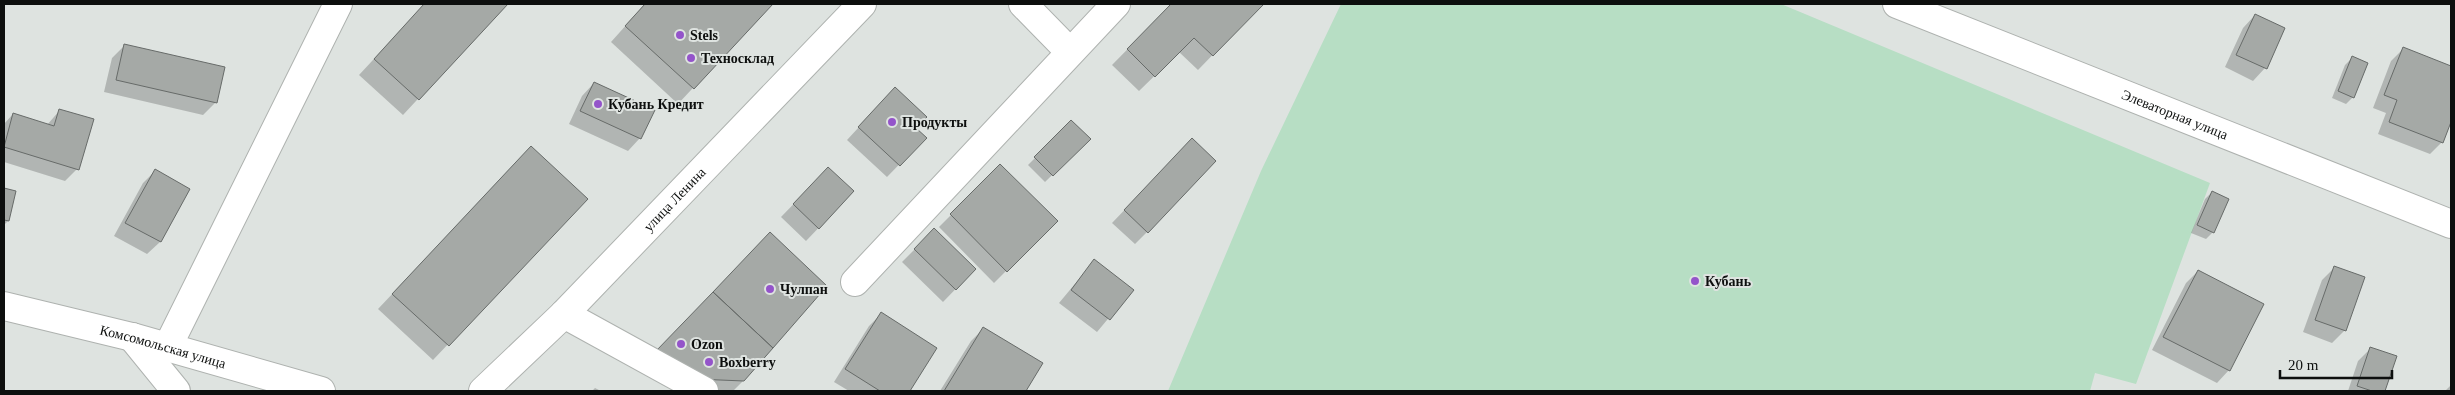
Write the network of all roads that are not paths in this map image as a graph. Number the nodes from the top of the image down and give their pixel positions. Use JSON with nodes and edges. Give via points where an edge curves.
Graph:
{"nodes":[{"id":1,"x":338,"y":4,"type":"edge"},
{"id":2,"x":862,"y":4,"type":"edge"},
{"id":3,"x":1023,"y":4,"type":"edge"},
{"id":4,"x":1116,"y":4,"type":"edge"},
{"id":5,"x":1897,"y":4,"type":"edge"},
{"id":6,"x":1070,"y":52,"type":"junction"},
{"id":7,"x":2451,"y":224,"type":"edge"},
{"id":8,"x":855,"y":282,"type":"dead end"},
{"id":9,"x":4,"y":306,"type":"edge"},
{"id":10,"x":564,"y":314,"type":"junction"},
{"id":11,"x":132,"y":337,"type":"junction"},
{"id":12,"x":167,"y":348,"type":"junction"},
{"id":13,"x":176,"y":391,"type":"edge"},
{"id":14,"x":322,"y":391,"type":"edge"},
{"id":15,"x":483,"y":391,"type":"edge"},
{"id":16,"x":704,"y":391,"type":"edge"}],
"edges":[{"from":1,"to":12,"type":"street"},
{"from":2,"to":10,"type":"street","name":"улица Ленина"},
{"from":3,"to":6,"type":"street"},
{"from":4,"to":6,"type":"street"},
{"from":5,"to":7,"type":"street","name":"Элеваторная улица"},
{"from":6,"to":8,"type":"street"},
{"from":9,"to":11,"type":"street","name":"Комсомольская улица"},
{"from":10,"to":15,"type":"street","name":"улица Ленина"},
{"from":10,"to":16,"type":"street"},
{"from":11,"to":12,"type":"street","name":"Комсомольская улица"},
{"from":11,"to":13,"type":"street"},
{"from":12,"to":14,"type":"street","name":"Комсомольская улица"}]}
